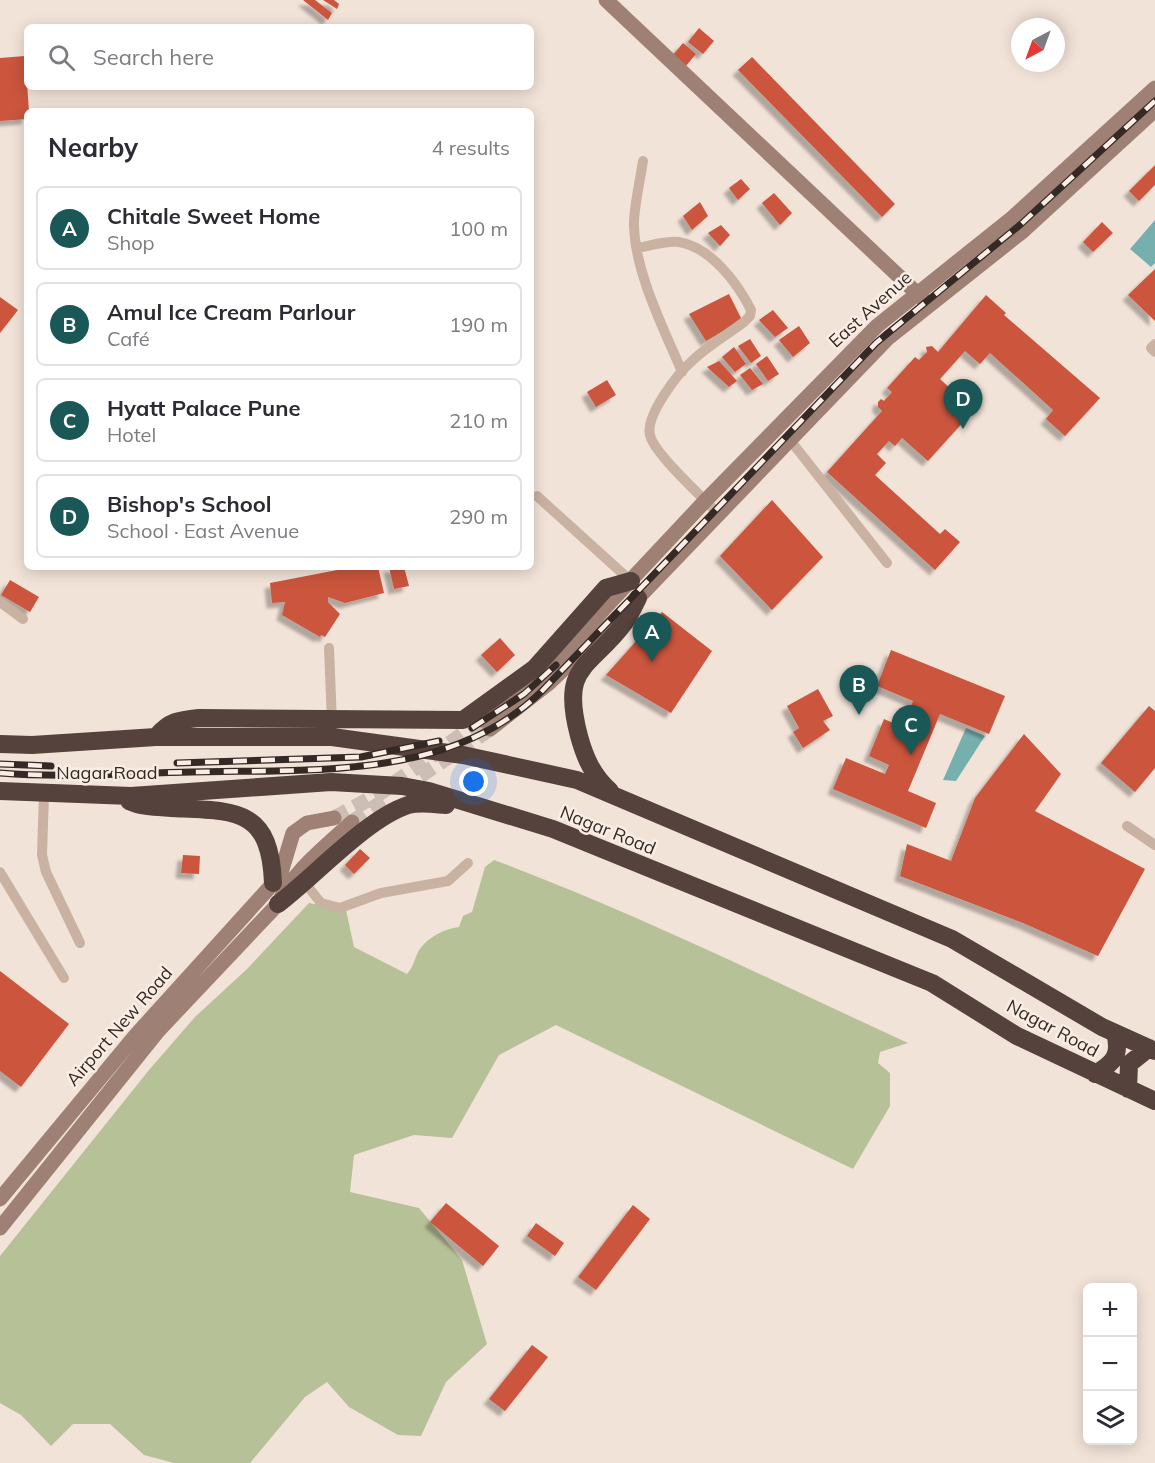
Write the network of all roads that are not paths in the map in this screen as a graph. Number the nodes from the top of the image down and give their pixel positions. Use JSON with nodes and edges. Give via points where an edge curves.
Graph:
{"nodes":[{"id":1,"x":606,"y":0,"type":"edge"},
{"id":2,"x":1155,"y":88,"type":"edge"},
{"id":3,"x":1155,"y":110,"type":"edge"},
{"id":4,"x":643,"y":161,"type":"dead end"},
{"id":5,"x":637,"y":248,"type":"junction"},
{"id":6,"x":916,"y":292,"type":"junction"},
{"id":7,"x":928,"y":304,"type":"junction"},
{"id":8,"x":1155,"y":344,"type":"edge"},
{"id":9,"x":1155,"y":352,"type":"edge"},
{"id":10,"x":682,"y":372,"type":"junction"},
{"id":11,"x":790,"y":440,"type":"junction"},
{"id":12,"x":537,"y":496,"type":"dead end"},
{"id":13,"x":706,"y":500,"type":"junction"},
{"id":14,"x":719,"y":514,"type":"junction"},
{"id":15,"x":887,"y":563,"type":"dead end"},
{"id":16,"x":637,"y":590,"type":"junction"},
{"id":17,"x":0,"y":602,"type":"edge"},
{"id":18,"x":23,"y":619,"type":"dead end"},
{"id":19,"x":329,"y":648,"type":"dead end"},
{"id":20,"x":486,"y":724,"type":"tunnel mouth"},
{"id":21,"x":332,"y":729,"type":"junction"},
{"id":22,"x":0,"y":744,"type":"edge"},
{"id":23,"x":0,"y":791,"type":"edge"},
{"id":24,"x":44,"y":793,"type":"junction"},
{"id":25,"x":614,"y":794,"type":"junction"},
{"id":26,"x":116,"y":795,"type":"junction"},
{"id":27,"x":480,"y":807,"type":"junction"},
{"id":28,"x":334,"y":818,"type":"tunnel mouth"},
{"id":29,"x":352,"y":822,"type":"tunnel mouth"},
{"id":30,"x":1127,"y":826,"type":"dead end"},
{"id":31,"x":1155,"y":845,"type":"edge"},
{"id":32,"x":468,"y":863,"type":"dead end"},
{"id":33,"x":0,"y":872,"type":"edge"},
{"id":34,"x":273,"y":883,"type":"junction"},
{"id":35,"x":305,"y":883,"type":"junction"},
{"id":36,"x":278,"y":904,"type":"junction"},
{"id":37,"x":80,"y":943,"type":"dead end"},
{"id":38,"x":64,"y":978,"type":"dead end"},
{"id":39,"x":1115,"y":1033,"type":"junction"},
{"id":40,"x":1152,"y":1049,"type":"edge"},
{"id":41,"x":1095,"y":1074,"type":"junction"},
{"id":42,"x":1128,"y":1089,"type":"junction"},
{"id":43,"x":1155,"y":1101,"type":"edge"},
{"id":44,"x":0,"y":1199,"type":"edge"},
{"id":45,"x":0,"y":1228,"type":"edge"}],
"edges":[{"from":1,"to":6,"type":"main road"},
{"from":2,"to":6,"type":"main road","name":"East Avenue","via":[[1012,218]]},
{"from":3,"to":7,"type":"main road","name":"East Avenue","via":[[1023,231]]},
{"from":4,"to":5,"type":"street","via":[[634,222]]},
{"from":5,"to":10,"type":"street","via":[[650,294]]},
{"from":5,"to":10,"type":"street","via":[[676,241],[699,248],[722,269],[751,310],[750,316]]},
{"from":6,"to":7,"type":"main road"},
{"from":6,"to":13,"type":"main road","name":"East Avenue","via":[[877,326]]},
{"from":7,"to":11,"type":"main road","name":"East Avenue","via":[[888,338]]},
{"from":8,"to":9,"type":"street","via":[[1151,348]]},
{"from":10,"to":13,"type":"street","via":[[655,409],[650,435],[658,449]]},
{"from":11,"to":14,"type":"main road","name":"East Avenue"},
{"from":11,"to":15,"type":"street"},
{"from":12,"to":16,"type":"street"},
{"from":13,"to":14,"type":"street"},
{"from":13,"to":16,"type":"main road","name":"East Avenue"},
{"from":14,"to":16,"type":"main road","name":"East Avenue"},
{"from":16,"to":20,"type":"main road"},
{"from":16,"to":21,"type":"highway","via":[[606,588],[535,668],[463,720]]},
{"from":16,"to":25,"type":"highway","via":[[625,622],[594,654],[573,685],[573,710],[588,765]]},
{"from":17,"to":18,"type":"street"},
{"from":19,"to":21,"type":"street"},
{"from":21,"to":22,"type":"highway","name":"Nagar Road","via":[[191,718],[175,720],[156,738]]},
{"from":21,"to":25,"type":"highway","name":"Nagar Road","via":[[577,780]]},
{"from":23,"to":24,"type":"highway","name":"Nagar Road"},
{"from":24,"to":26,"type":"highway","name":"Nagar Road"},
{"from":24,"to":37,"type":"street","via":[[42,855],[46,872]]},
{"from":25,"to":39,"type":"highway","name":"Nagar Road","via":[[952,939]]},
{"from":26,"to":27,"type":"highway","name":"Nagar Road","via":[[331,782],[402,786]]},
{"from":26,"to":34,"type":"highway","via":[[151,807],[238,815],[265,836]]},
{"from":27,"to":35,"type":"highway","via":[[422,803],[400,809],[368,829]]},
{"from":27,"to":41,"type":"highway","name":"Nagar Road","via":[[553,829],[932,983],[1017,1036]]},
{"from":28,"to":34,"type":"main road","name":"Airport New Road","via":[[307,823],[293,833],[280,876]]},
{"from":29,"to":36,"type":"main road","name":"Airport New Road","via":[[286,886]]},
{"from":30,"to":31,"type":"street"},
{"from":32,"to":35,"type":"street","via":[[448,881],[381,893],[340,908],[321,903]]},
{"from":33,"to":38,"type":"street"},
{"from":34,"to":44,"type":"main road","name":"Airport New Road","via":[[135,1036]]},
{"from":35,"to":36,"type":"highway"},
{"from":36,"to":45,"type":"main road","name":"Airport New Road","via":[[158,1031]]},
{"from":39,"to":40,"type":"highway","name":"Nagar Road"},
{"from":39,"to":41,"type":"highway","via":[[1117,1058]]},
{"from":40,"to":42,"type":"highway","via":[[1129,1064]]},
{"from":41,"to":42,"type":"highway","name":"Nagar Road"},
{"from":42,"to":43,"type":"highway","name":"Nagar Road"}]}
